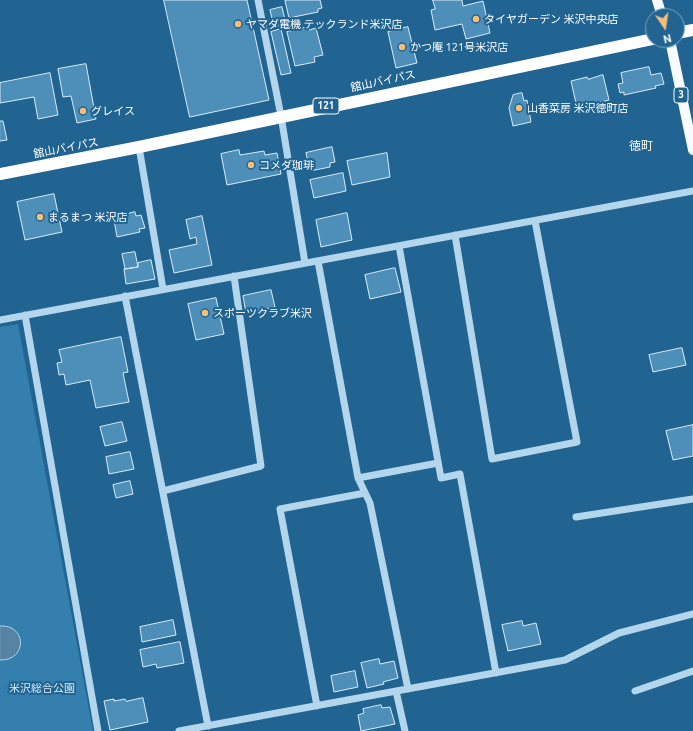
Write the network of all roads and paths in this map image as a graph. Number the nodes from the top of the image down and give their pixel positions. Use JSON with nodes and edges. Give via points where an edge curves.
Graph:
{"nodes":[{"id":1,"x":258,"y":0,"type":"edge"},
{"id":2,"x":645,"y":40,"type":"edge"},
{"id":3,"x":672,"y":48,"type":"edge"},
{"id":4,"x":282,"y":116,"type":"junction"},
{"id":5,"x":139,"y":146,"type":"junction"},
{"id":6,"x":693,"y":150,"type":"edge"},
{"id":7,"x":0,"y":174,"type":"edge"},
{"id":8,"x":693,"y":191,"type":"edge"},
{"id":9,"x":535,"y":221,"type":"junction"},
{"id":10,"x":455,"y":235,"type":"junction"},
{"id":11,"x":399,"y":246,"type":"junction"},
{"id":12,"x":318,"y":261,"type":"junction"},
{"id":13,"x":305,"y":263,"type":"junction"},
{"id":14,"x":234,"y":276,"type":"junction"},
{"id":15,"x":163,"y":289,"type":"junction"},
{"id":16,"x":125,"y":296,"type":"junction"},
{"id":17,"x":25,"y":316,"type":"junction"},
{"id":18,"x":0,"y":320,"type":"edge"},
{"id":19,"x":438,"y":463,"type":"junction"},
{"id":20,"x":358,"y":478,"type":"junction"},
{"id":21,"x":163,"y":491,"type":"junction"},
{"id":22,"x":364,"y":494,"type":"junction"},
{"id":23,"x":693,"y":499,"type":"edge"},
{"id":24,"x":576,"y":517,"type":"dead end"},
{"id":25,"x":693,"y":614,"type":"edge"},
{"id":26,"x":693,"y":671,"type":"edge"},
{"id":27,"x":496,"y":673,"type":"junction"},
{"id":28,"x":408,"y":689,"type":"junction"},
{"id":29,"x":396,"y":691,"type":"junction"},
{"id":30,"x":635,"y":691,"type":"dead end"},
{"id":31,"x":317,"y":706,"type":"junction"},
{"id":32,"x":208,"y":726,"type":"junction"},
{"id":33,"x":98,"y":731,"type":"edge"},
{"id":34,"x":179,"y":731,"type":"edge"},
{"id":35,"x":405,"y":731,"type":"edge"}],
"edges":[{"from":1,"to":4,"type":"street"},
{"from":2,"to":4,"type":"highway","name":"舘山バイパス","number":"121"},
{"from":3,"to":6,"type":"main road","number":"3"},
{"from":4,"to":5,"type":"highway","name":"舘山バイパス","number":"121"},
{"from":4,"to":13,"type":"street"},
{"from":5,"to":7,"type":"highway","name":"舘山バイパス","number":"121"},
{"from":5,"to":15,"type":"street"},
{"from":8,"to":9,"type":"street"},
{"from":9,"to":10,"type":"street"},
{"from":9,"to":10,"type":"street","via":[[577,442],[492,459]]},
{"from":10,"to":11,"type":"street"},
{"from":11,"to":12,"type":"street"},
{"from":11,"to":19,"type":"street"},
{"from":12,"to":13,"type":"street"},
{"from":12,"to":20,"type":"street"},
{"from":13,"to":14,"type":"street"},
{"from":14,"to":15,"type":"street"},
{"from":14,"to":21,"type":"street","via":[[261,466]]},
{"from":15,"to":16,"type":"street"},
{"from":16,"to":17,"type":"street"},
{"from":16,"to":21,"type":"street"},
{"from":17,"to":18,"type":"street"},
{"from":17,"to":33,"type":"street"},
{"from":19,"to":20,"type":"street"},
{"from":19,"to":27,"type":"street","via":[[441,478],[460,474]]},
{"from":20,"to":22,"type":"street"},
{"from":21,"to":32,"type":"street"},
{"from":22,"to":28,"type":"street","via":[[370,503]]},
{"from":22,"to":31,"type":"street","via":[[280,509]]},
{"from":23,"to":24,"type":"street"},
{"from":25,"to":27,"type":"street","via":[[619,632],[565,660]]},
{"from":26,"to":30,"type":"street"},
{"from":27,"to":28,"type":"street"},
{"from":28,"to":29,"type":"street"},
{"from":29,"to":31,"type":"street"},
{"from":29,"to":35,"type":"street"},
{"from":31,"to":32,"type":"street"},
{"from":32,"to":34,"type":"street"}]}
